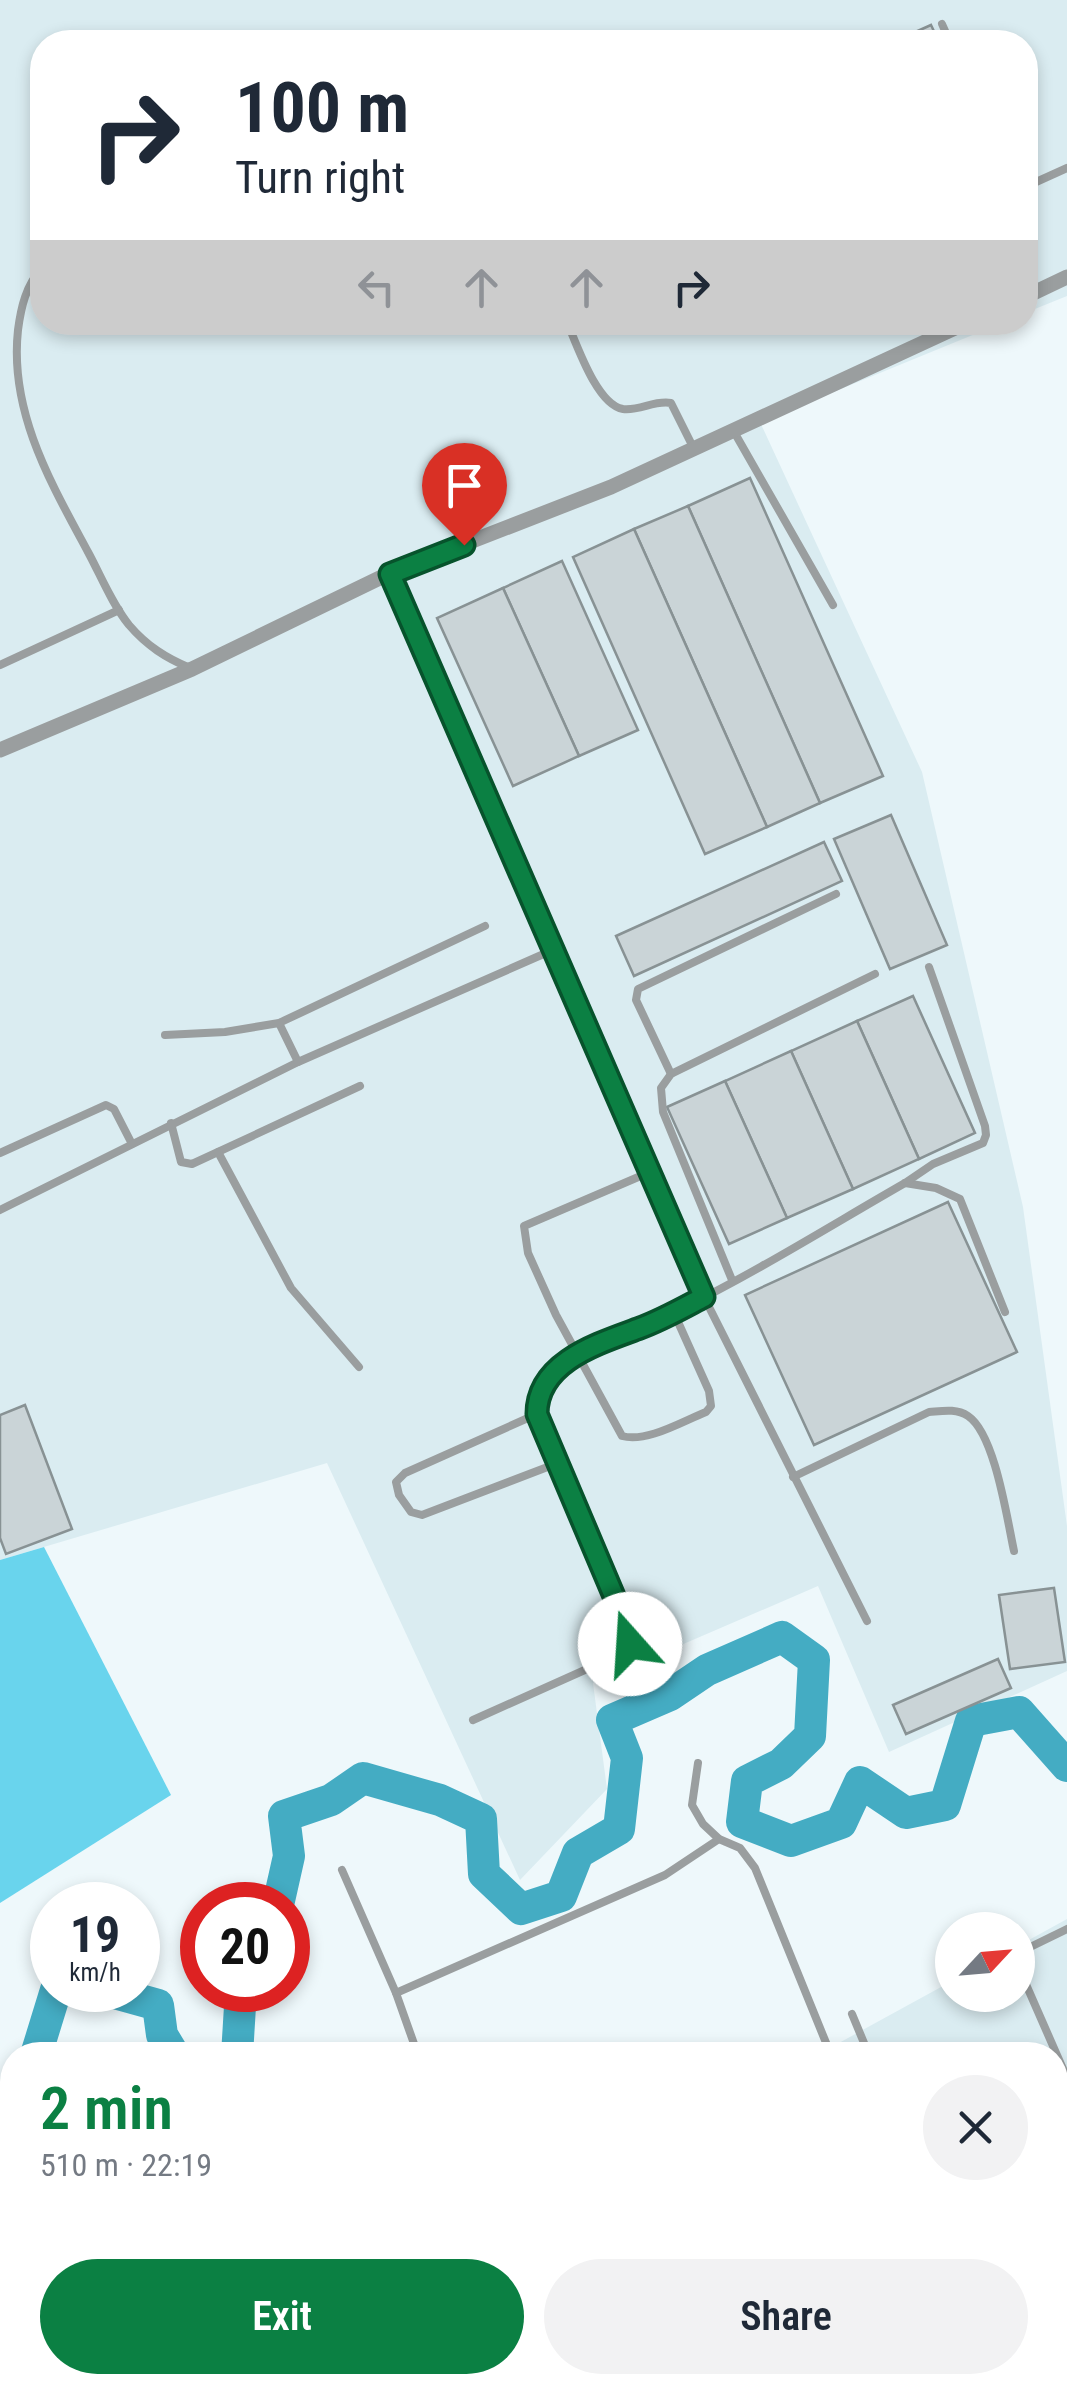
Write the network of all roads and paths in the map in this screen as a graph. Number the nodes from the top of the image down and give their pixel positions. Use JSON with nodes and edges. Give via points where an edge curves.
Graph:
{"nodes":[{"id":1,"x":942,"y":24,"type":"dead end"},
{"id":2,"x":945,"y":30,"type":"edge"},
{"id":3,"x":1067,"y":168,"type":"edge"},
{"id":4,"x":1038,"y":181,"type":"edge"},
{"id":5,"x":1067,"y":277,"type":"edge"},
{"id":6,"x":30,"y":284,"type":"edge"},
{"id":7,"x":1038,"y":290,"type":"edge"},
{"id":8,"x":574,"y":335,"type":"edge"},
{"id":9,"x":940,"y":335,"type":"edge"},
{"id":10,"x":733,"y":430,"type":"junction"},
{"id":11,"x":694,"y":449,"type":"junction"},
{"id":12,"x":390,"y":574,"type":"junction"},
{"id":13,"x":833,"y":605,"type":"dead end"},
{"id":14,"x":119,"y":610,"type":"junction"},
{"id":15,"x":0,"y":665,"type":"edge"},
{"id":16,"x":192,"y":668,"type":"junction"},
{"id":17,"x":0,"y":750,"type":"edge"},
{"id":18,"x":836,"y":894,"type":"dead end"},
{"id":19,"x":485,"y":926,"type":"dead end"},
{"id":20,"x":555,"y":949,"type":"junction"},
{"id":21,"x":929,"y":967,"type":"dead end"},
{"id":22,"x":875,"y":974,"type":"dead end"},
{"id":23,"x":279,"y":1024,"type":"junction"},
{"id":24,"x":165,"y":1035,"type":"dead end"},
{"id":25,"x":298,"y":1062,"type":"junction"},
{"id":26,"x":670,"y":1074,"type":"junction"},
{"id":27,"x":360,"y":1086,"type":"dead end"},
{"id":28,"x":171,"y":1123,"type":"junction"},
{"id":29,"x":132,"y":1144,"type":"junction"},
{"id":30,"x":218,"y":1152,"type":"junction"},
{"id":31,"x":0,"y":1153,"type":"edge"},
{"id":32,"x":650,"y":1172,"type":"junction"},
{"id":33,"x":905,"y":1183,"type":"junction"},
{"id":34,"x":0,"y":1210,"type":"edge"},
{"id":35,"x":732,"y":1280,"type":"junction"},
{"id":36,"x":704,"y":1297,"type":"junction"},
{"id":37,"x":674,"y":1312,"type":"junction"},
{"id":38,"x":1005,"y":1312,"type":"dead end"},
{"id":39,"x":577,"y":1354,"type":"junction"},
{"id":40,"x":359,"y":1367,"type":"dead end"},
{"id":41,"x":537,"y":1414,"type":"junction"},
{"id":42,"x":558,"y":1463,"type":"junction"},
{"id":43,"x":793,"y":1478,"type":"junction"},
{"id":44,"x":1014,"y":1551,"type":"dead end"},
{"id":45,"x":867,"y":1621,"type":"dead end"},
{"id":46,"x":473,"y":1720,"type":"dead end"},
{"id":47,"x":698,"y":1762,"type":"dead end"},
{"id":48,"x":719,"y":1839,"type":"junction"},
{"id":49,"x":342,"y":1870,"type":"dead end"},
{"id":50,"x":1067,"y":1929,"type":"edge"},
{"id":51,"x":1035,"y":1945,"type":"edge"},
{"id":52,"x":396,"y":1993,"type":"junction"},
{"id":53,"x":1035,"y":2008,"type":"edge"},
{"id":54,"x":852,"y":2014,"type":"dead end"},
{"id":55,"x":413,"y":2042,"type":"edge"},
{"id":56,"x":826,"y":2042,"type":"edge"},
{"id":57,"x":864,"y":2042,"type":"edge"},
{"id":58,"x":1049,"y":2042,"type":"edge"}],
"edges":[{"from":1,"to":2,"type":"lane"},
{"from":3,"to":4,"type":"lane"},
{"from":5,"to":7,"type":"street"},
{"from":6,"to":14,"type":"lane","via":[[21,310],[24,410],[56,496]]},
{"from":8,"to":11,"type":"lane","via":[[606,400],[619,408],[671,402]]},
{"from":9,"to":10,"type":"street"},
{"from":10,"to":11,"type":"street"},
{"from":10,"to":13,"type":"lane"},
{"from":11,"to":12,"type":"street"},
{"from":12,"to":16,"type":"street"},
{"from":12,"to":20,"type":"lane"},
{"from":14,"to":15,"type":"lane"},
{"from":14,"to":16,"type":"lane","via":[[161,656]]},
{"from":16,"to":17,"type":"street"},
{"from":18,"to":26,"type":"lane","via":[[638,989],[636,1000]]},
{"from":19,"to":23,"type":"lane"},
{"from":20,"to":25,"type":"lane"},
{"from":20,"to":32,"type":"lane"},
{"from":21,"to":33,"type":"lane","via":[[986,1135],[983,1143]]},
{"from":22,"to":26,"type":"lane"},
{"from":23,"to":24,"type":"lane"},
{"from":23,"to":25,"type":"lane"},
{"from":25,"to":28,"type":"lane"},
{"from":26,"to":35,"type":"lane","via":[[662,1088],[663,1112]]},
{"from":27,"to":30,"type":"lane"},
{"from":28,"to":29,"type":"lane"},
{"from":28,"to":30,"type":"lane","via":[[186,1166]]},
{"from":29,"to":31,"type":"lane","via":[[106,1106]]},
{"from":29,"to":34,"type":"lane"},
{"from":30,"to":40,"type":"lane","via":[[291,1288]]},
{"from":32,"to":36,"type":"lane"},
{"from":32,"to":39,"type":"lane","via":[[524,1226],[528,1253]]},
{"from":33,"to":35,"type":"lane"},
{"from":33,"to":38,"type":"lane","via":[[960,1199]]},
{"from":35,"to":36,"type":"lane"},
{"from":36,"to":37,"type":"lane"},
{"from":36,"to":43,"type":"lane"},
{"from":37,"to":39,"type":"lane"},
{"from":37,"to":39,"type":"lane","via":[[710,1391],[706,1412],[635,1438],[622,1436]]},
{"from":39,"to":41,"type":"lane","via":[[556,1370],[537,1400]]},
{"from":41,"to":42,"type":"lane"},
{"from":41,"to":42,"type":"lane","via":[[404,1474],[396,1482],[400,1495],[411,1512],[422,1515]]},
{"from":42,"to":46,"type":"lane","via":[[630,1644],[625,1652]]},
{"from":43,"to":44,"type":"lane","via":[[929,1412],[950,1410],[970,1417],[982,1434],[998,1472]]},
{"from":43,"to":45,"type":"lane"},
{"from":47,"to":48,"type":"lane","via":[[692,1805]]},
{"from":48,"to":52,"type":"lane","via":[[665,1875]]},
{"from":48,"to":56,"type":"lane","via":[[740,1848],[755,1868]]},
{"from":49,"to":52,"type":"lane"},
{"from":50,"to":51,"type":"lane"},
{"from":52,"to":55,"type":"lane"},
{"from":53,"to":58,"type":"lane"},
{"from":54,"to":57,"type":"lane"}]}
